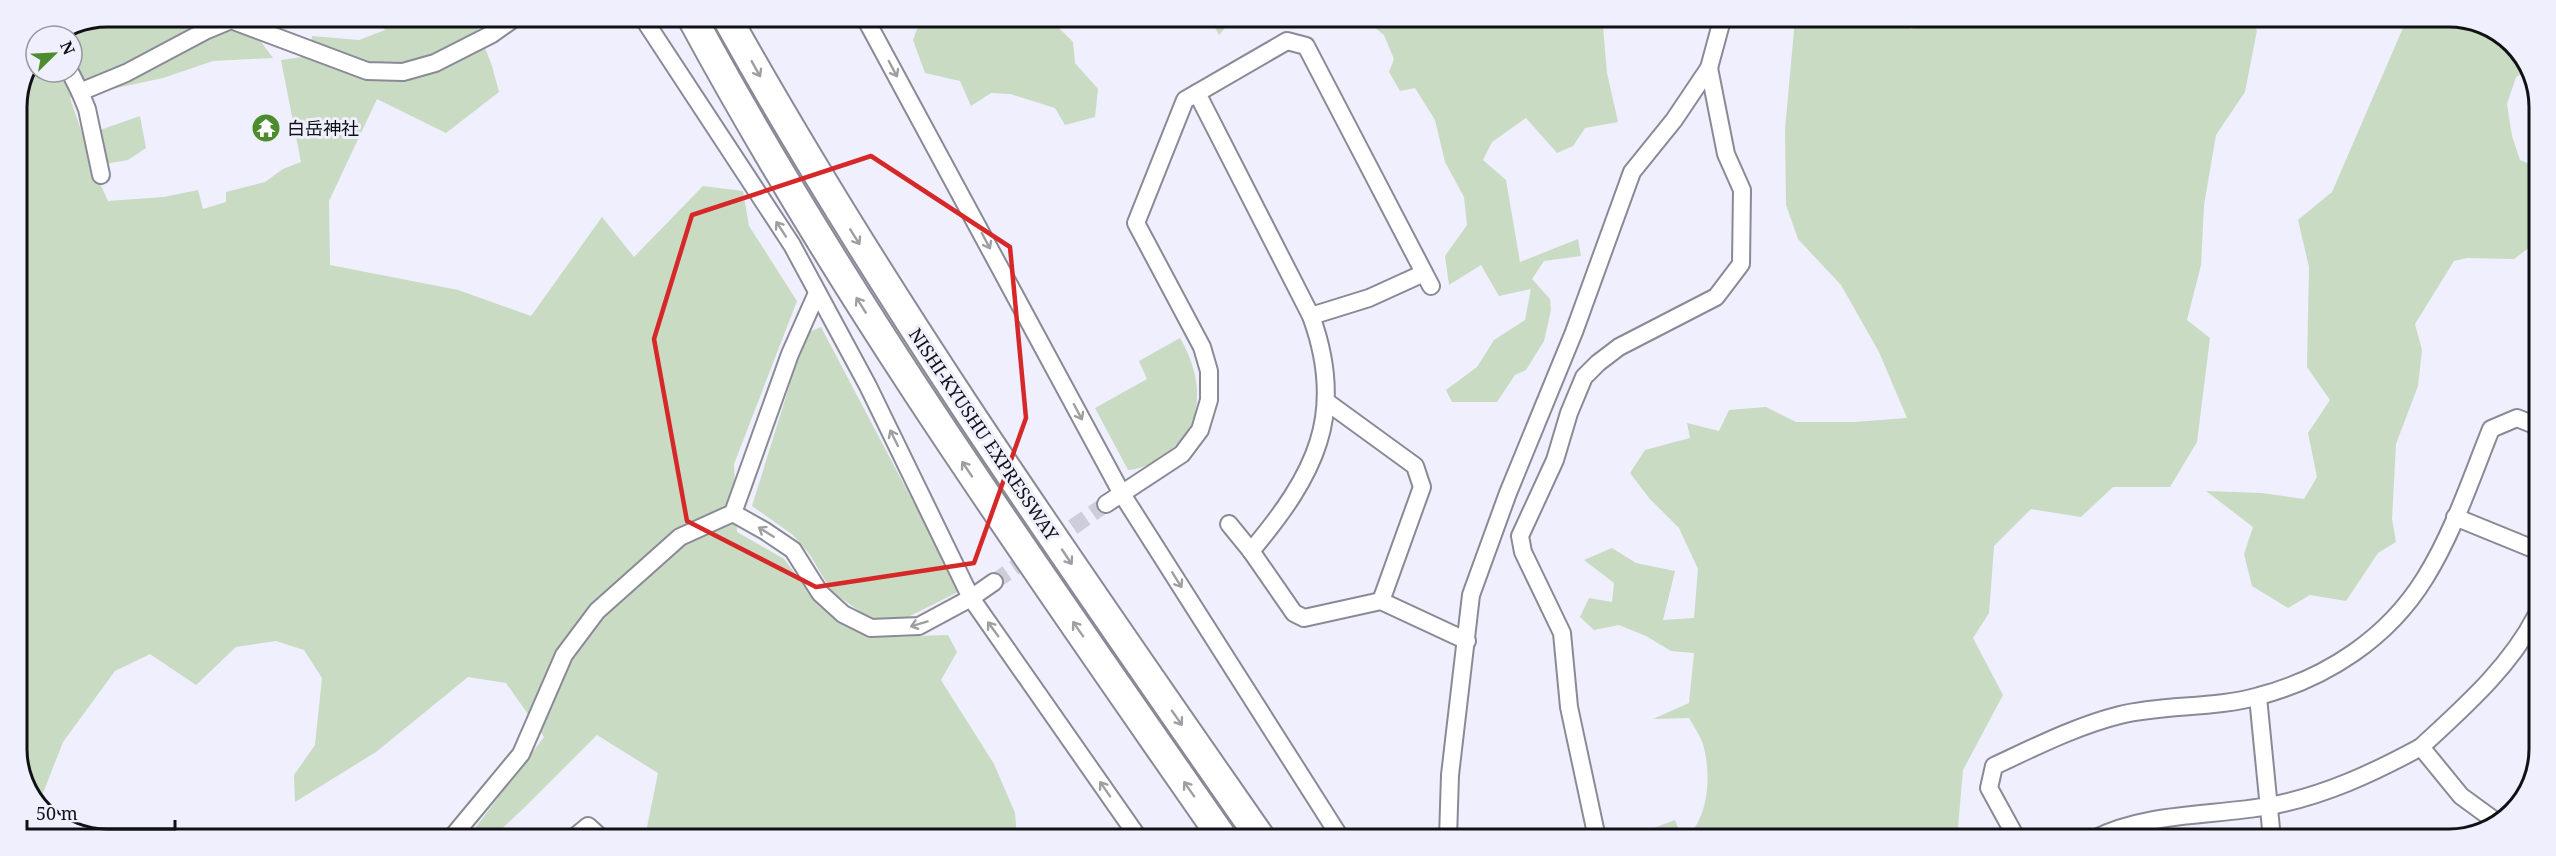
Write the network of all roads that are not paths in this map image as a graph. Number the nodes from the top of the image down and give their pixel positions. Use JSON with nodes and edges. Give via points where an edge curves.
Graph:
{"nodes":[{"id":1,"x":214,"y":27,"type":"edge"},
{"id":2,"x":250,"y":27,"type":"edge"},
{"id":3,"x":502,"y":27,"type":"edge"},
{"id":4,"x":649,"y":27,"type":"edge"},
{"id":5,"x":698,"y":27,"type":"edge"},
{"id":6,"x":732,"y":27,"type":"edge"},
{"id":7,"x":870,"y":27,"type":"edge"},
{"id":8,"x":1720,"y":27,"type":"edge"},
{"id":9,"x":1709,"y":68,"type":"junction"},
{"id":10,"x":76,"y":84,"type":"edge"},
{"id":11,"x":80,"y":92,"type":"junction"},
{"id":12,"x":1197,"y":93,"type":"junction"},
{"id":13,"x":101,"y":175,"type":"dead end"},
{"id":14,"x":817,"y":293,"type":"junction"},
{"id":15,"x":1311,"y":316,"type":"junction"},
{"id":16,"x":1327,"y":402,"type":"junction"},
{"id":17,"x":2529,"y":423,"type":"edge"},
{"id":18,"x":1122,"y":494,"type":"junction"},
{"id":19,"x":1106,"y":504,"type":"tunnel mouth"},
{"id":20,"x":733,"y":513,"type":"junction"},
{"id":21,"x":2455,"y":517,"type":"junction"},
{"id":22,"x":1229,"y":524,"type":"dead end"},
{"id":23,"x":2529,"y":547,"type":"edge"},
{"id":24,"x":1251,"y":551,"type":"junction"},
{"id":25,"x":994,"y":582,"type":"tunnel mouth"},
{"id":26,"x":972,"y":598,"type":"junction"},
{"id":27,"x":1381,"y":601,"type":"junction"},
{"id":28,"x":2529,"y":626,"type":"edge"},
{"id":29,"x":1467,"y":641,"type":"junction"},
{"id":30,"x":2258,"y":697,"type":"junction"},
{"id":31,"x":2421,"y":747,"type":"junction"},
{"id":32,"x":2269,"y":806,"type":"junction"},
{"id":33,"x":2490,"y":817,"type":"edge"},
{"id":34,"x":459,"y":829,"type":"edge"},
{"id":35,"x":1132,"y":829,"type":"edge"},
{"id":36,"x":1216,"y":829,"type":"edge"},
{"id":37,"x":1255,"y":829,"type":"edge"},
{"id":38,"x":1335,"y":829,"type":"edge"},
{"id":39,"x":1448,"y":829,"type":"edge"},
{"id":40,"x":1595,"y":829,"type":"edge"},
{"id":41,"x":2012,"y":829,"type":"edge"},
{"id":42,"x":2124,"y":829,"type":"edge"},
{"id":43,"x":2271,"y":829,"type":"edge"}],
"edges":[{"from":1,"to":11,"type":"street"},
{"from":2,"to":3,"type":"street","via":[[367,71],[403,72],[435,63]]},
{"from":14,"to":4,"type":"street","one_way":true,"via":[[792,245]]},
{"from":36,"to":5,"type":"highway","name":"NISHI-KYUSHU EXPRESSWAY","one_way":true,"via":[[903,372],[785,182]]},
{"from":6,"to":37,"type":"highway","name":"NISHI-KYUSHU EXPRESSWAY","one_way":true,"via":[[904,316]]},
{"from":7,"to":18,"type":"street","one_way":true},
{"from":8,"to":9,"type":"street"},
{"from":9,"to":29,"type":"street","via":[[1632,172],[1471,595]]},
{"from":9,"to":40,"type":"street","via":[[1726,154],[1742,190],[1742,264],[1716,297],[1619,347],[1584,377],[1555,460],[1520,536],[1523,552],[1562,633],[1569,707]]},
{"from":10,"to":11,"type":"street"},
{"from":11,"to":13,"type":"street"},
{"from":12,"to":15,"type":"street"},
{"from":12,"to":15,"type":"street","via":[[1287,41],[1306,46],[1428,280]]},
{"from":12,"to":18,"type":"street","via":[[1185,100],[1136,223],[1202,347],[1209,371],[1209,400],[1200,430],[1182,454]]},
{"from":14,"to":20,"type":"street","via":[[790,354]]},
{"from":26,"to":14,"type":"street","one_way":true,"via":[[868,386]]},
{"from":15,"to":16,"type":"street","via":[[1320,343]]},
{"from":16,"to":24,"type":"street","via":[[1306,477],[1283,514]]},
{"from":16,"to":27,"type":"street","via":[[1414,466],[1422,487]]},
{"from":17,"to":21,"type":"street","via":[[2517,418],[2491,429]]},
{"from":18,"to":19,"type":"street"},
{"from":18,"to":38,"type":"street","one_way":true},
{"from":26,"to":20,"type":"street","one_way":true,"via":[[919,626],[871,628],[843,614],[820,593],[793,550]]},
{"from":20,"to":34,"type":"street","via":[[680,537],[597,611],[564,655],[520,754]]},
{"from":21,"to":23,"type":"street"},
{"from":21,"to":30,"type":"street","via":[[2425,578],[2375,638],[2338,664]]},
{"from":22,"to":24,"type":"street"},
{"from":24,"to":27,"type":"street","via":[[1294,613],[1304,618]]},
{"from":25,"to":26,"type":"street"},
{"from":35,"to":26,"type":"street","one_way":true},
{"from":27,"to":29,"type":"street"},
{"from":28,"to":31,"type":"street","via":[[2478,694]]},
{"from":29,"to":39,"type":"street","via":[[1450,775]]},
{"from":30,"to":32,"type":"street"},
{"from":30,"to":41,"type":"street","via":[[2121,715],[2058,736],[1994,766],[1989,788]]},
{"from":31,"to":32,"type":"street","via":[[2349,783]]},
{"from":31,"to":33,"type":"street","via":[[2461,796]]},
{"from":32,"to":42,"type":"street","via":[[2142,823]]},
{"from":32,"to":43,"type":"street"}]}
